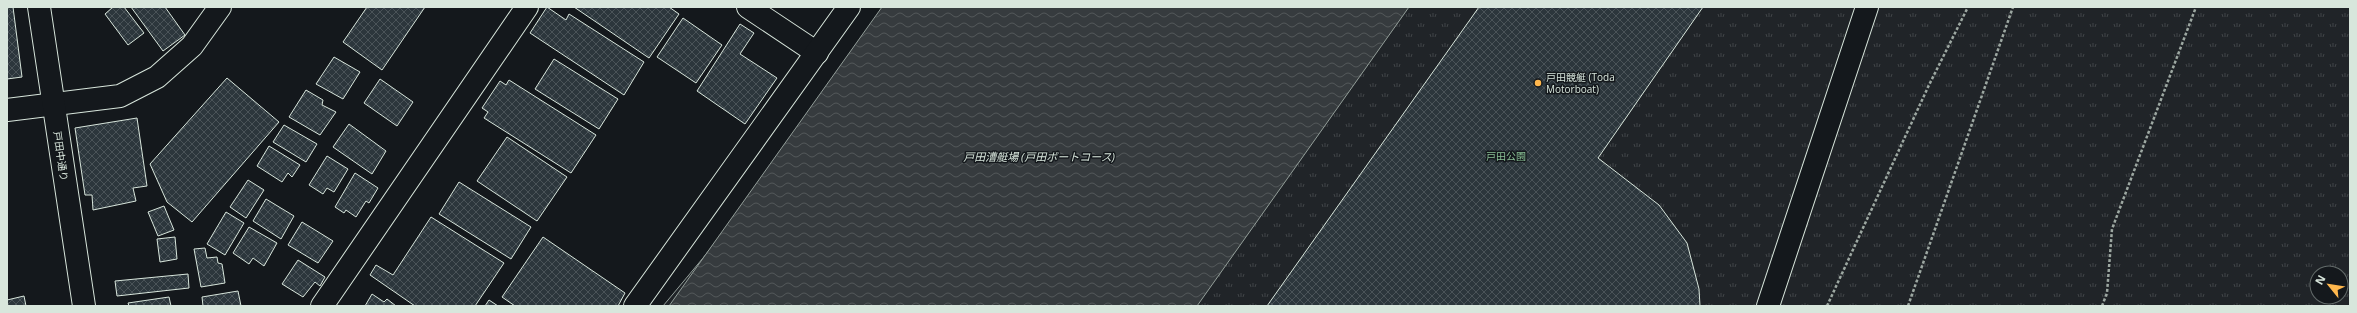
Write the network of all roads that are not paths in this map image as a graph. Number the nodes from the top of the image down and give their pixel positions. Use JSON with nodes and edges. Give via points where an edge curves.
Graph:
{"nodes":[{"id":1,"x":39,"y":7,"type":"edge"},
{"id":2,"x":220,"y":7,"type":"edge"},
{"id":3,"x":527,"y":7,"type":"edge"},
{"id":4,"x":748,"y":7,"type":"edge"},
{"id":5,"x":850,"y":7,"type":"edge"},
{"id":6,"x":1867,"y":7,"type":"edge"},
{"id":7,"x":817,"y":53,"type":"junction"},
{"id":8,"x":54,"y":105,"type":"junction"},
{"id":9,"x":7,"y":110,"type":"edge"},
{"id":10,"x":84,"y":306,"type":"edge"},
{"id":11,"x":322,"y":306,"type":"edge"},
{"id":12,"x":636,"y":306,"type":"edge"},
{"id":13,"x":1768,"y":306,"type":"edge"}],
"edges":[{"from":1,"to":8,"type":"street","name":"戸田中通り"},
{"from":2,"to":8,"type":"street","via":[[192,46],[157,77],[120,96]]},
{"from":3,"to":11,"type":"street"},
{"from":4,"to":7,"type":"street"},
{"from":5,"to":7,"type":"street"},
{"from":6,"to":13,"type":"street"},
{"from":7,"to":12,"type":"street"},
{"from":8,"to":9,"type":"street"},
{"from":8,"to":10,"type":"street","name":"戸田中通り"}]}
